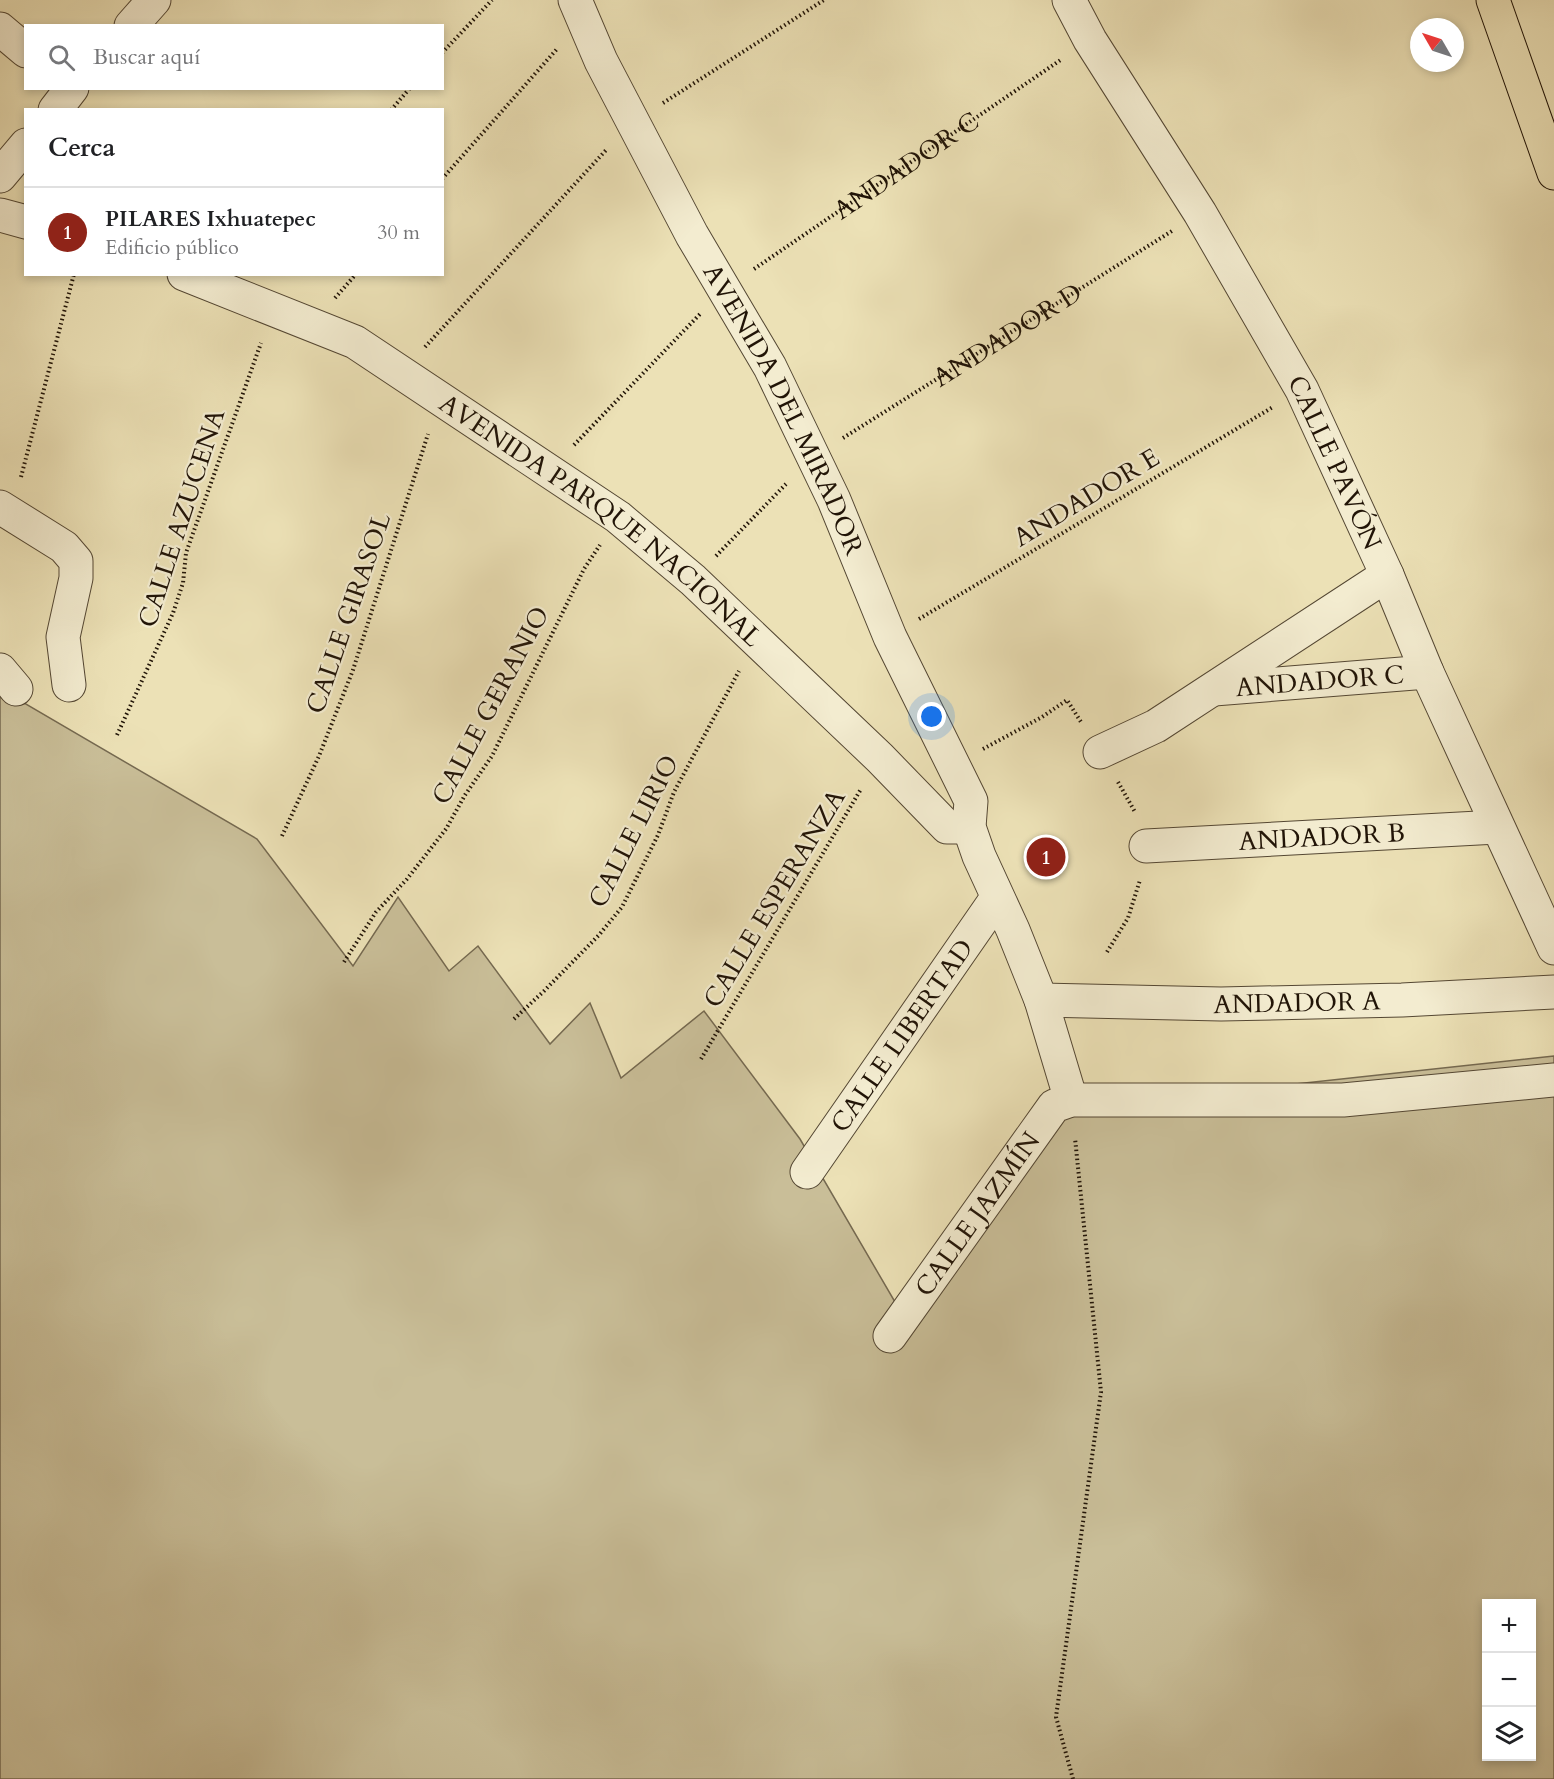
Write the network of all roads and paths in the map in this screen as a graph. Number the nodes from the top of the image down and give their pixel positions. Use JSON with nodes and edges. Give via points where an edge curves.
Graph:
{"nodes":[{"id":1,"x":154,"y":0,"type":"edge"},
{"id":2,"x":492,"y":0,"type":"edge"},
{"id":3,"x":824,"y":0,"type":"edge"},
{"id":4,"x":1069,"y":0,"type":"edge"},
{"id":5,"x":1493,"y":0,"type":"edge"},
{"id":6,"x":579,"y":9,"type":"edge"},
{"id":7,"x":133,"y":24,"type":"edge"},
{"id":8,"x":0,"y":29,"type":"edge"},
{"id":9,"x":1090,"y":39,"type":"junction"},
{"id":10,"x":24,"y":49,"type":"edge"},
{"id":11,"x":444,"y":51,"type":"edge"},
{"id":12,"x":408,"y":90,"type":"edge"},
{"id":13,"x":393,"y":108,"type":"edge"},
{"id":14,"x":632,"y":122,"type":"junction"},
{"id":15,"x":24,"y":147,"type":"edge"},
{"id":16,"x":1554,"y":173,"type":"edge"},
{"id":17,"x":0,"y":176,"type":"edge"},
{"id":18,"x":444,"y":177,"type":"edge"},
{"id":19,"x":1200,"y":213,"type":"junction"},
{"id":20,"x":0,"y":215,"type":"edge"},
{"id":21,"x":24,"y":221,"type":"edge"},
{"id":22,"x":73,"y":276,"type":"edge"},
{"id":23,"x":189,"y":276,"type":"edge"},
{"id":24,"x":723,"y":290,"type":"junction"},
{"id":25,"x":273,"y":309,"type":"junction"},
{"id":26,"x":401,"y":373,"type":"junction"},
{"id":27,"x":1302,"y":390,"type":"junction"},
{"id":28,"x":440,"y":398,"type":"junction"},
{"id":29,"x":813,"y":456,"type":"junction"},
{"id":30,"x":548,"y":471,"type":"junction"},
{"id":31,"x":6,"y":510,"type":"edge"},
{"id":32,"x":618,"y":517,"type":"junction"},
{"id":33,"x":1387,"y":575,"type":"junction"},
{"id":34,"x":693,"y":580,"type":"junction"},
{"id":35,"x":890,"y":637,"type":"junction"},
{"id":36,"x":754,"y":638,"type":"junction"},
{"id":37,"x":1427,"y":672,"type":"junction"},
{"id":38,"x":69,"y":685,"type":"dead end"},
{"id":39,"x":1212,"y":690,"type":"junction"},
{"id":40,"x":117,"y":735,"type":"dead end"},
{"id":41,"x":1100,"y":752,"type":"junction"},
{"id":42,"x":880,"y":758,"type":"junction"},
{"id":43,"x":953,"y":765,"type":"junction"},
{"id":44,"x":1497,"y":826,"type":"junction"},
{"id":45,"x":969,"y":827,"type":"junction"},
{"id":46,"x":282,"y":836,"type":"dead end"},
{"id":47,"x":1146,"y":846,"type":"junction"},
{"id":48,"x":998,"y":898,"type":"junction"},
{"id":49,"x":1554,"y":948,"type":"edge"},
{"id":50,"x":1107,"y":952,"type":"dead end"},
{"id":51,"x":344,"y":962,"type":"dead end"},
{"id":52,"x":1554,"y":992,"type":"edge"},
{"id":53,"x":1041,"y":1000,"type":"junction"},
{"id":54,"x":514,"y":1019,"type":"dead end"},
{"id":55,"x":701,"y":1059,"type":"dead end"},
{"id":56,"x":1554,"y":1080,"type":"edge"},
{"id":57,"x":1071,"y":1100,"type":"junction"},
{"id":58,"x":807,"y":1172,"type":"dead end"},
{"id":59,"x":890,"y":1336,"type":"dead end"},
{"id":60,"x":1073,"y":1779,"type":"edge"}],
"edges":[{"from":1,"to":7,"type":"street"},
{"from":2,"to":11,"type":"path"},
{"from":3,"to":14,"type":"path"},
{"from":4,"to":9,"type":"street","name":"CALLE PAVÓN"},
{"from":5,"to":16,"type":"highway"},
{"from":6,"to":14,"type":"street","name":"AVENIDA DEL MIRADOR"},
{"from":6,"to":18,"type":"path","via":[[540,70]]},
{"from":8,"to":10,"type":"street"},
{"from":9,"to":19,"type":"street","name":"CALLE PAVÓN"},
{"from":9,"to":24,"type":"path","name":"ANDADOR C"},
{"from":12,"to":13,"type":"path"},
{"from":14,"to":24,"type":"street","name":"AVENIDA DEL MIRADOR"},
{"from":14,"to":26,"type":"path"},
{"from":15,"to":17,"type":"street"},
{"from":19,"to":27,"type":"street","name":"CALLE PAVÓN"},
{"from":19,"to":29,"type":"path","name":"ANDADOR D"},
{"from":20,"to":21,"type":"street"},
{"from":22,"to":31,"type":"path"},
{"from":23,"to":25,"type":"street","name":"AVENIDA PARQUE NACIONAL"},
{"from":24,"to":29,"type":"street","name":"AVENIDA DEL MIRADOR","via":[[770,367]]},
{"from":24,"to":30,"type":"path"},
{"from":25,"to":26,"type":"street","name":"AVENIDA PARQUE NACIONAL","via":[[355,342]]},
{"from":25,"to":40,"type":"path","name":"CALLE AZUCENA","via":[[186,553],[183,583],[173,613]]},
{"from":26,"to":28,"type":"street","name":"AVENIDA PARQUE NACIONAL"},
{"from":27,"to":33,"type":"street","name":"CALLE PAVÓN"},
{"from":27,"to":35,"type":"path","name":"ANDADOR E"},
{"from":28,"to":30,"type":"street","name":"AVENIDA PARQUE NACIONAL"},
{"from":28,"to":46,"type":"path","name":"CALLE GIRASOL","via":[[352,670],[320,756]]},
{"from":29,"to":34,"type":"path"},
{"from":29,"to":35,"type":"street","name":"AVENIDA DEL MIRADOR"},
{"from":30,"to":32,"type":"street","name":"AVENIDA PARQUE NACIONAL"},
{"from":31,"to":38,"type":"street","via":[[64,547],[76,561],[63,637]]},
{"from":32,"to":34,"type":"street","name":"AVENIDA PARQUE NACIONAL"},
{"from":32,"to":51,"type":"path","name":"CALLE GERANIO","via":[[584,569],[492,756],[446,829],[376,912]]},
{"from":33,"to":37,"type":"street","name":"CALLE PAVÓN"},
{"from":33,"to":39,"type":"street"},
{"from":34,"to":36,"type":"street","name":"AVENIDA PARQUE NACIONAL"},
{"from":35,"to":43,"type":"street","name":"AVENIDA DEL MIRADOR"},
{"from":36,"to":42,"type":"street","name":"AVENIDA PARQUE NACIONAL"},
{"from":36,"to":54,"type":"path","name":"CALLE LIRIO","via":[[674,792],[658,835],[622,907]]},
{"from":37,"to":39,"type":"street","name":"ANDADOR C"},
{"from":37,"to":44,"type":"street","name":"CALLE PAVÓN"},
{"from":39,"to":41,"type":"street","via":[[1156,726]]},
{"from":41,"to":43,"type":"path","via":[[1067,700]]},
{"from":41,"to":47,"type":"path","via":[[1143,827]]},
{"from":42,"to":45,"type":"street","name":"AVENIDA PARQUE NACIONAL","via":[[947,827]]},
{"from":42,"to":55,"type":"path","name":"CALLE ESPERANZA"},
{"from":43,"to":45,"type":"street","name":"AVENIDA DEL MIRADOR","via":[[971,801]]},
{"from":44,"to":47,"type":"street","name":"ANDADOR B"},
{"from":44,"to":49,"type":"street","name":"CALLE PAVÓN"},
{"from":45,"to":48,"type":"street","name":"AVENIDA DEL MIRADOR"},
{"from":47,"to":50,"type":"path","via":[[1128,918]]},
{"from":48,"to":53,"type":"street","name":"AVENIDA DEL MIRADOR"},
{"from":48,"to":58,"type":"street","name":"CALLE LIBERTAD"},
{"from":52,"to":53,"type":"street","name":"ANDADOR A","via":[[1233,1004]]},
{"from":53,"to":57,"type":"street","name":"AVENIDA DEL MIRADOR"},
{"from":56,"to":57,"type":"street","via":[[1343,1100]]},
{"from":57,"to":59,"type":"street","name":"CALLE JAZMÍN","via":[[1054,1106]]},
{"from":57,"to":60,"type":"path","via":[[1101,1392],[1056,1717]]}]}
